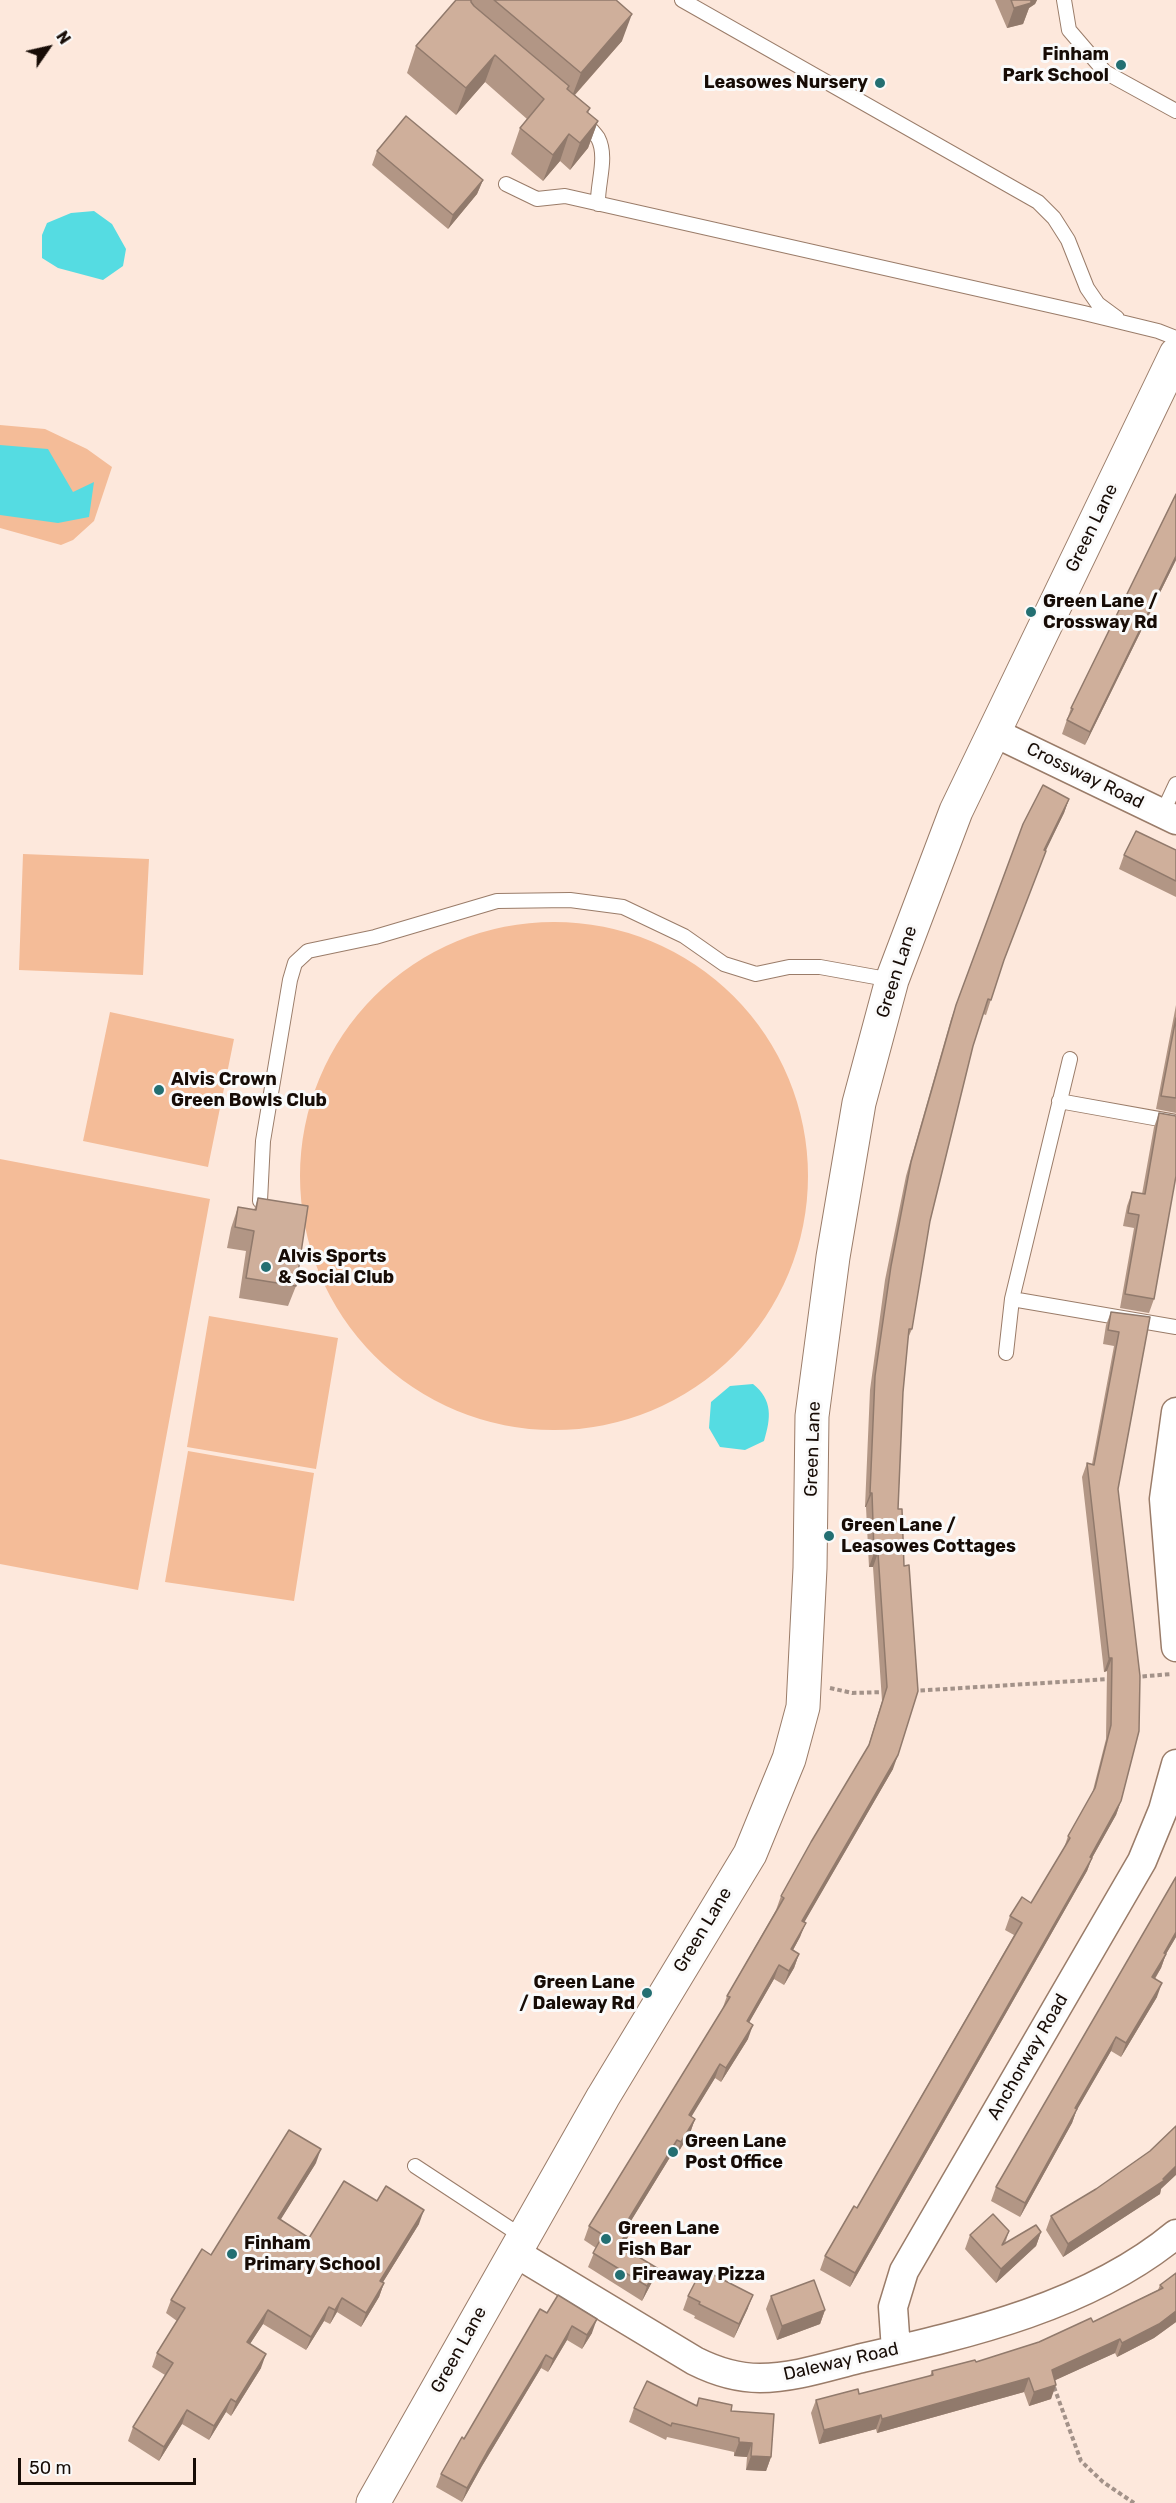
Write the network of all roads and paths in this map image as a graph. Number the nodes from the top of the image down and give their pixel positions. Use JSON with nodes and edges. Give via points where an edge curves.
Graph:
{"nodes":[{"id":1,"x":682,"y":0,"type":"edge"},
{"id":2,"x":1064,"y":0,"type":"edge"},
{"id":3,"x":1176,"y":111,"type":"edge"},
{"id":4,"x":574,"y":114,"type":"edge"},
{"id":5,"x":506,"y":184,"type":"dead end"},
{"id":6,"x":598,"y":204,"type":"junction"},
{"id":7,"x":1122,"y":322,"type":"junction"},
{"id":8,"x":1176,"y":338,"type":"edge"},
{"id":9,"x":1176,"y":354,"type":"edge"},
{"id":10,"x":993,"y":732,"type":"junction"},
{"id":11,"x":1176,"y":784,"type":"edge"},
{"id":12,"x":1169,"y":817,"type":"edge"},
{"id":13,"x":892,"y":980,"type":"junction"},
{"id":14,"x":1070,"y":1059,"type":"dead end"},
{"id":15,"x":1059,"y":1101,"type":"junction"},
{"id":16,"x":1176,"y":1122,"type":"edge"},
{"id":17,"x":260,"y":1201,"type":"edge"},
{"id":18,"x":1012,"y":1299,"type":"junction"},
{"id":19,"x":1176,"y":1327,"type":"edge"},
{"id":20,"x":1005,"y":1353,"type":"dead end"},
{"id":21,"x":1176,"y":1412,"type":"edge"},
{"id":22,"x":1176,"y":1647,"type":"edge"},
{"id":23,"x":1176,"y":1673,"type":"edge"},
{"id":24,"x":1130,"y":1677,"type":"edge"},
{"id":25,"x":1119,"y":1678,"type":"edge"},
{"id":26,"x":804,"y":1682,"type":"junction"},
{"id":27,"x":910,"y":1691,"type":"edge"},
{"id":28,"x":887,"y":1692,"type":"edge"},
{"id":29,"x":1176,"y":1764,"type":"edge"},
{"id":30,"x":415,"y":2166,"type":"dead end"},
{"id":31,"x":1176,"y":2234,"type":"edge"},
{"id":32,"x":518,"y":2244,"type":"junction"},
{"id":33,"x":896,"y":2350,"type":"junction"},
{"id":34,"x":1054,"y":2386,"type":"edge"},
{"id":35,"x":373,"y":2503,"type":"edge"},
{"id":36,"x":1134,"y":2503,"type":"edge"}],
"edges":[{"from":1,"to":7,"type":"lane","via":[[1038,202],[1068,240],[1087,288],[1098,304]]},
{"from":2,"to":3,"type":"lane","via":[[1069,30],[1105,72]]},
{"from":4,"to":6,"type":"lane","via":[[598,138],[602,155]]},
{"from":5,"to":6,"type":"lane","via":[[537,199],[566,196]]},
{"from":6,"to":7,"type":"lane"},
{"from":7,"to":8,"type":"lane"},
{"from":9,"to":10,"type":"street","name":"Green Lane"},
{"from":10,"to":12,"type":"street","name":"Crossway Road"},
{"from":10,"to":13,"type":"street","name":"Green Lane","via":[[956,811]]},
{"from":11,"to":12,"type":"lane"},
{"from":13,"to":17,"type":"lane","via":[[820,968],[789,967],[756,974],[724,964],[684,936],[623,907],[570,900],[497,901],[375,938],[308,951],[295,963],[290,980],[263,1141]]},
{"from":13,"to":26,"type":"street","name":"Green Lane","via":[[859,1103],[832,1257],[812,1416]]},
{"from":14,"to":15,"type":"lane"},
{"from":15,"to":16,"type":"lane"},
{"from":15,"to":18,"type":"lane"},
{"from":18,"to":19,"type":"lane"},
{"from":18,"to":20,"type":"lane"},
{"from":21,"to":22,"type":"street","via":[[1164,1499]]},
{"from":23,"to":24,"type":"path"},
{"from":25,"to":27,"type":"path"},
{"from":26,"to":28,"type":"path","via":[[852,1693]]},
{"from":26,"to":32,"type":"street","name":"Green Lane","via":[[803,1707],[789,1759],[750,1854]]},
{"from":29,"to":33,"type":"street","name":"Anchorway Road","via":[[1142,1861],[904,2271],[893,2307]]},
{"from":30,"to":32,"type":"lane"},
{"from":31,"to":33,"type":"street","name":"Daleway Road","via":[[1127,2268],[1056,2302]]},
{"from":32,"to":33,"type":"street","name":"Daleway Road","via":[[695,2361],[727,2373],[772,2378]]},
{"from":32,"to":35,"type":"street","name":"Green Lane"},
{"from":34,"to":36,"type":"path","via":[[1082,2461],[1103,2482]]}]}
